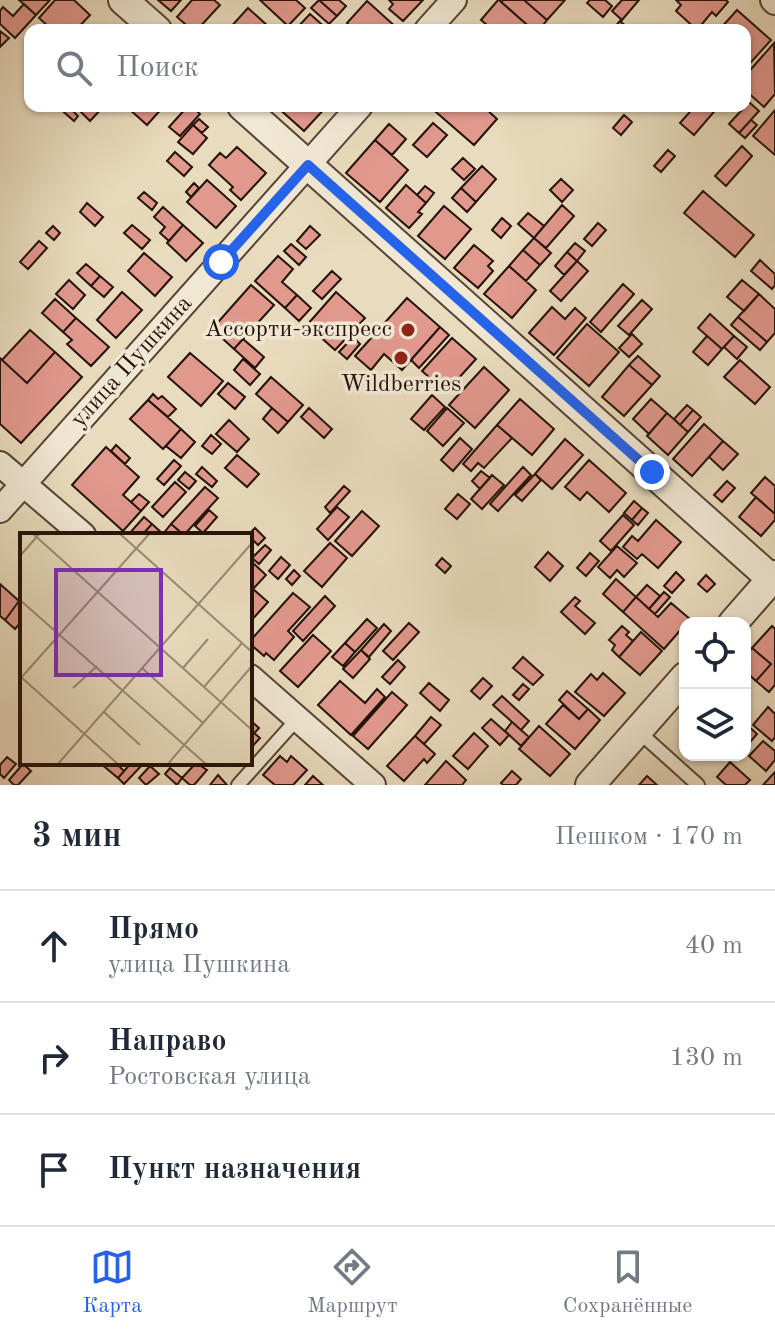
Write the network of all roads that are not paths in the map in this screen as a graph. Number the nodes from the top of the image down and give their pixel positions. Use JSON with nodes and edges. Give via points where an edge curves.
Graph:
{"nodes":[{"id":1,"x":123,"y":0,"type":"edge"},
{"id":2,"x":454,"y":0,"type":"edge"},
{"id":3,"x":150,"y":24,"type":"edge"},
{"id":4,"x":432,"y":24,"type":"edge"},
{"id":5,"x":249,"y":112,"type":"edge"},
{"id":6,"x":355,"y":112,"type":"edge"},
{"id":7,"x":308,"y":165,"type":"junction"},
{"id":8,"x":0,"y":464,"type":"edge"},
{"id":9,"x":23,"y":484,"type":"junction"},
{"id":10,"x":0,"y":510,"type":"edge"},
{"id":11,"x":81,"y":533,"type":"edge"},
{"id":12,"x":774,"y":579,"type":"edge"},
{"id":13,"x":739,"y":617,"type":"edge"},
{"id":14,"x":252,"y":679,"type":"edge"},
{"id":15,"x":679,"y":684,"type":"edge"},
{"id":16,"x":298,"y":718,"type":"junction"},
{"id":17,"x":638,"y":731,"type":"junction"},
{"id":18,"x":238,"y":785,"type":"edge"},
{"id":19,"x":373,"y":785,"type":"edge"},
{"id":20,"x":590,"y":785,"type":"edge"},
{"id":21,"x":698,"y":785,"type":"edge"}],
"edges":[{"from":1,"to":3,"type":"street"},
{"from":2,"to":4,"type":"street"},
{"from":5,"to":7,"type":"street"},
{"from":6,"to":7,"type":"street","name":"улица Пушкина"},
{"from":7,"to":9,"type":"street","name":"улица Пушкина"},
{"from":7,"to":12,"type":"street"},
{"from":8,"to":9,"type":"street"},
{"from":9,"to":10,"type":"street","name":"улица Пушкина"},
{"from":9,"to":11,"type":"street"},
{"from":12,"to":13,"type":"street"},
{"from":14,"to":16,"type":"street"},
{"from":15,"to":17,"type":"street"},
{"from":16,"to":18,"type":"lane"},
{"from":16,"to":19,"type":"street"},
{"from":17,"to":20,"type":"street"},
{"from":17,"to":21,"type":"lane"}]}
